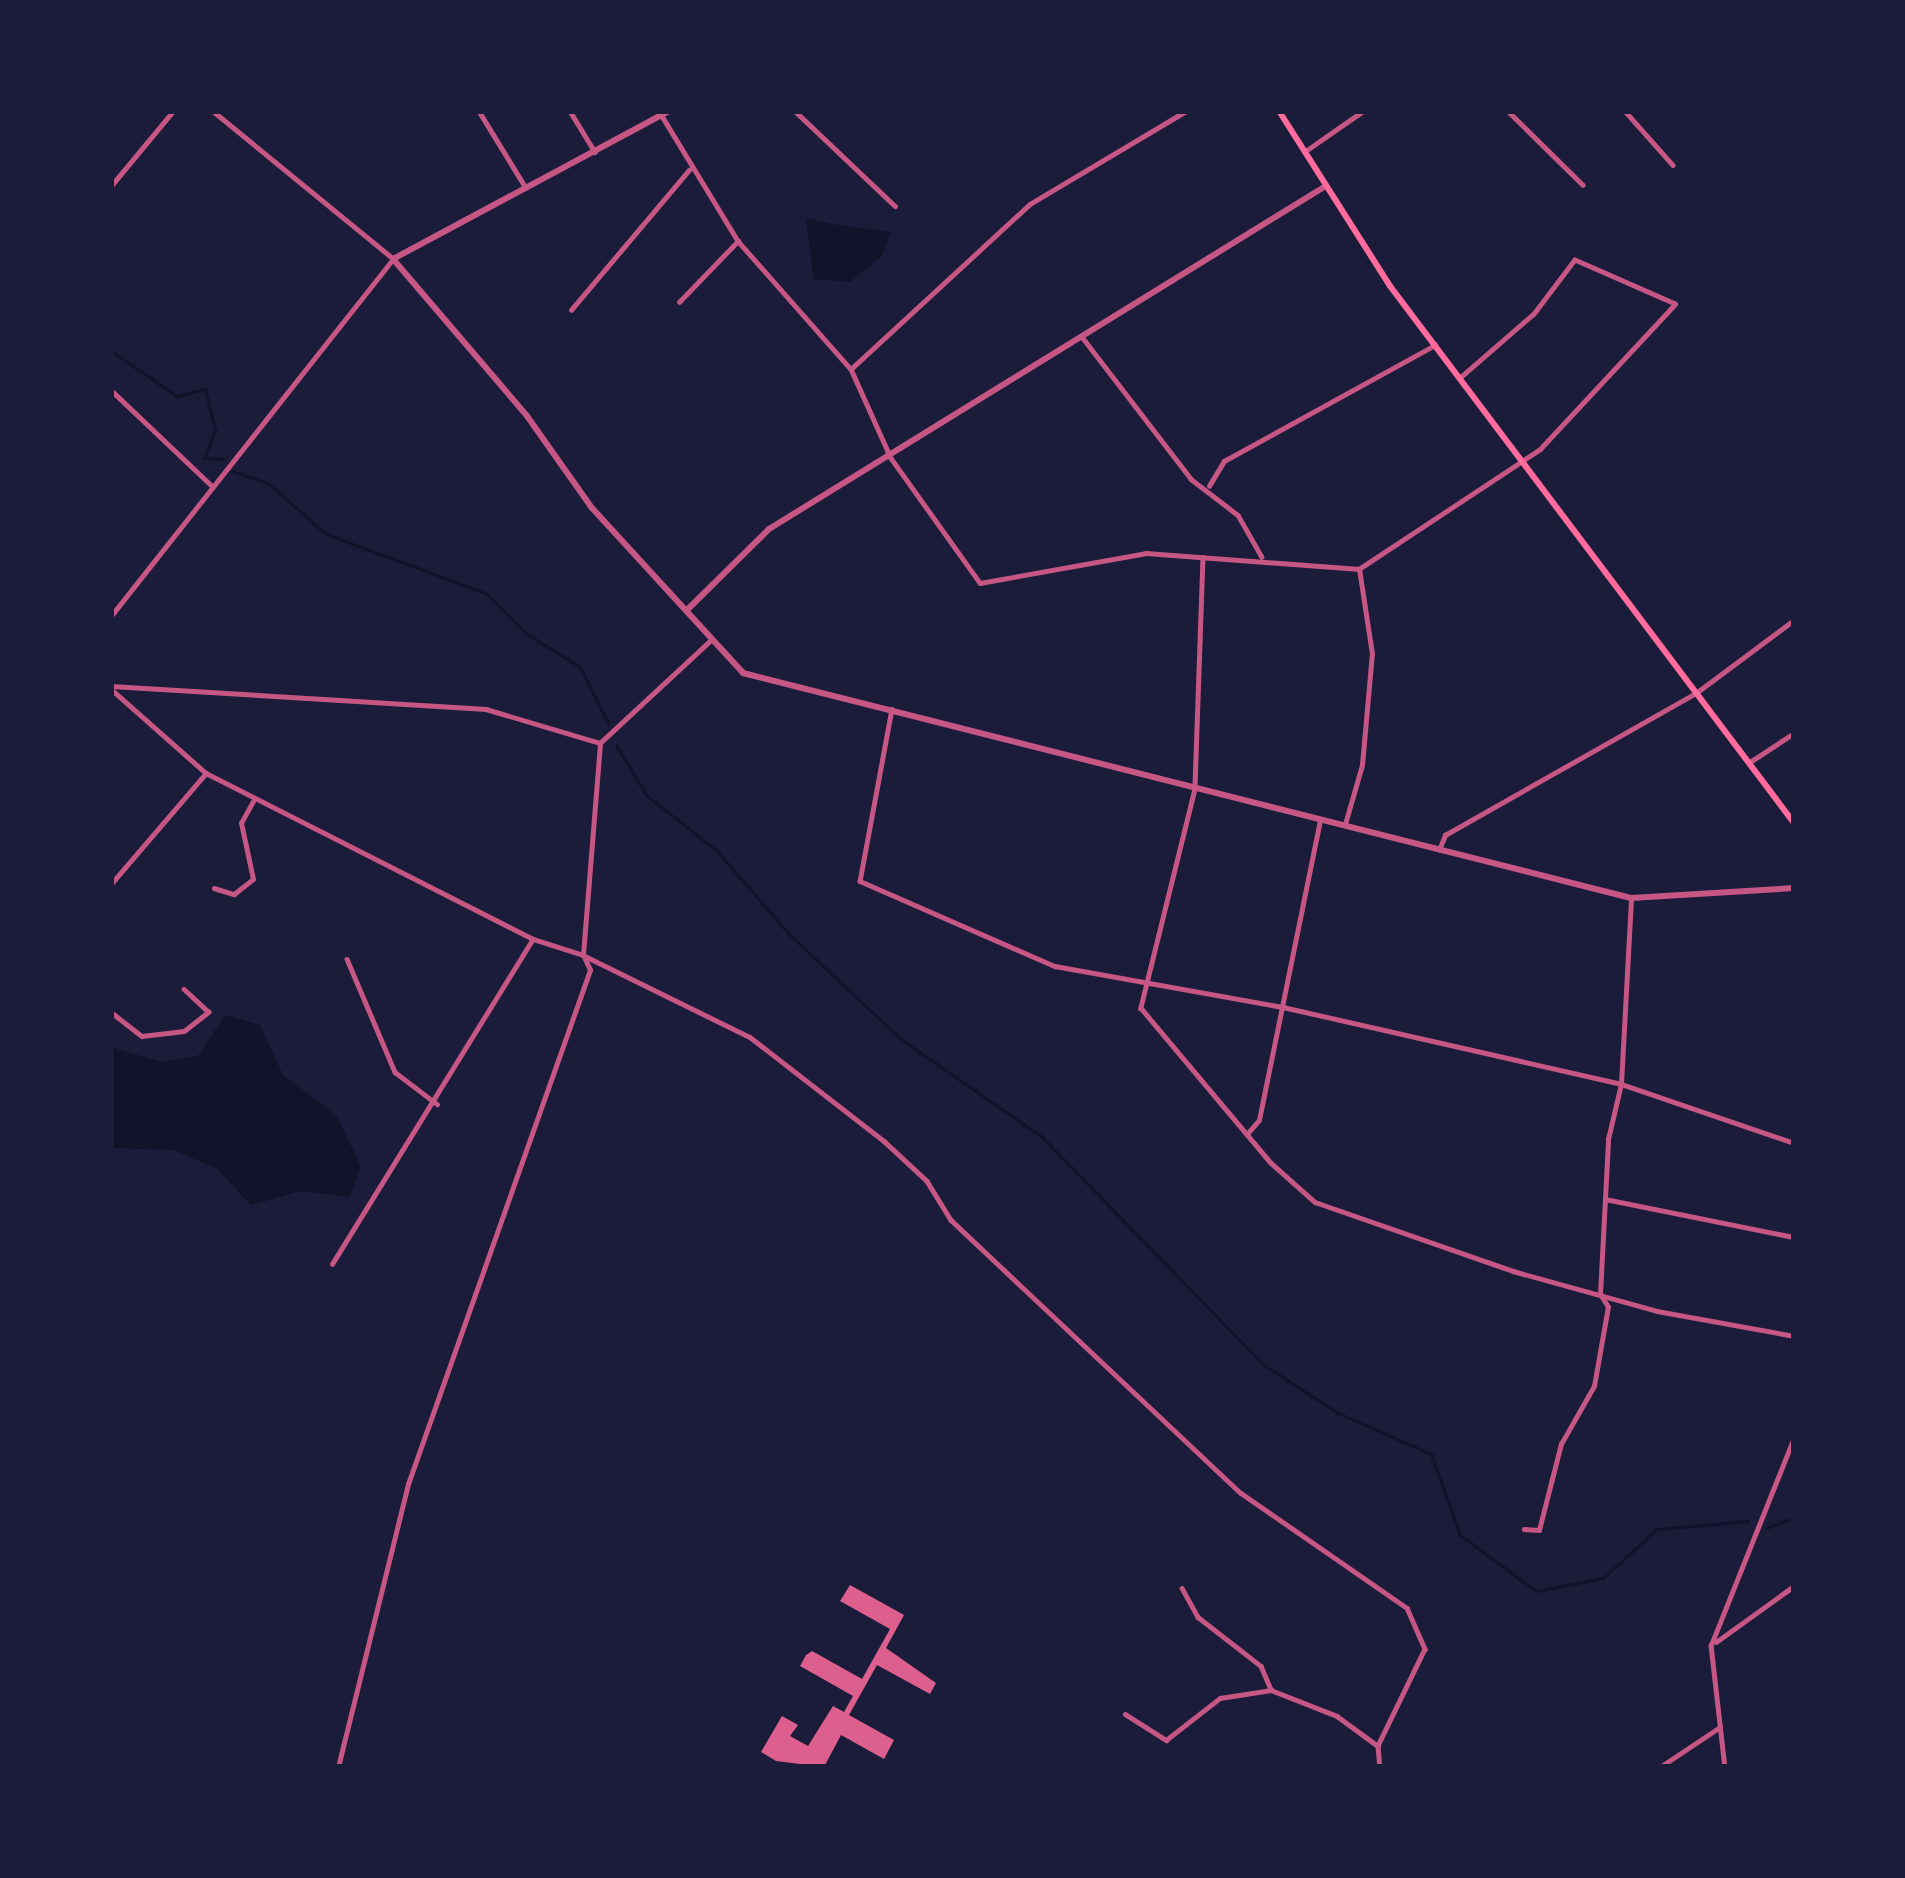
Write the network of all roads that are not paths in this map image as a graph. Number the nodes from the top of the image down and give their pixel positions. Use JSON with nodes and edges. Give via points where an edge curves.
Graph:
{"nodes":[{"id":1,"x":173,"y":111,"type":"edge"},
{"id":2,"x":212,"y":111,"type":"edge"},
{"id":3,"x":479,"y":111,"type":"edge"},
{"id":4,"x":570,"y":111,"type":"edge"},
{"id":5,"x":795,"y":111,"type":"edge"},
{"id":6,"x":1186,"y":111,"type":"edge"},
{"id":7,"x":1280,"y":111,"type":"edge"},
{"id":8,"x":1363,"y":111,"type":"edge"},
{"id":9,"x":1508,"y":111,"type":"edge"},
{"id":10,"x":1625,"y":111,"type":"edge"},
{"id":11,"x":665,"y":114,"type":"edge"},
{"id":12,"x":595,"y":152,"type":"junction"},
{"id":13,"x":1304,"y":152,"type":"junction"},
{"id":14,"x":1673,"y":165,"type":"dead end"},
{"id":15,"x":689,"y":170,"type":"junction"},
{"id":16,"x":1583,"y":185,"type":"dead end"},
{"id":17,"x":111,"y":186,"type":"edge"},
{"id":18,"x":1324,"y":187,"type":"junction"},
{"id":19,"x":526,"y":188,"type":"junction"},
{"id":20,"x":895,"y":206,"type":"dead end"},
{"id":21,"x":738,"y":241,"type":"junction"},
{"id":22,"x":393,"y":259,"type":"junction"},
{"id":23,"x":679,"y":302,"type":"dead end"},
{"id":24,"x":571,"y":310,"type":"dead end"},
{"id":25,"x":1082,"y":336,"type":"junction"},
{"id":26,"x":1435,"y":345,"type":"junction"},
{"id":27,"x":851,"y":369,"type":"junction"},
{"id":28,"x":1460,"y":378,"type":"junction"},
{"id":29,"x":111,"y":390,"type":"edge"},
{"id":30,"x":1523,"y":457,"type":"junction"},
{"id":31,"x":891,"y":458,"type":"junction"},
{"id":32,"x":212,"y":486,"type":"junction"},
{"id":33,"x":1209,"y":486,"type":"junction"},
{"id":34,"x":1203,"y":557,"type":"junction"},
{"id":35,"x":1262,"y":557,"type":"junction"},
{"id":36,"x":1359,"y":569,"type":"junction"},
{"id":37,"x":688,"y":609,"type":"junction"},
{"id":38,"x":111,"y":616,"type":"edge"},
{"id":39,"x":1794,"y":620,"type":"edge"},
{"id":40,"x":713,"y":639,"type":"junction"},
{"id":41,"x":111,"y":687,"type":"edge"},
{"id":42,"x":1696,"y":693,"type":"junction"},
{"id":43,"x":892,"y":710,"type":"junction"},
{"id":44,"x":1794,"y":734,"type":"edge"},
{"id":45,"x":600,"y":743,"type":"junction"},
{"id":46,"x":1750,"y":763,"type":"junction"},
{"id":47,"x":206,"y":773,"type":"junction"},
{"id":48,"x":1196,"y":790,"type":"junction"},
{"id":49,"x":254,"y":800,"type":"junction"},
{"id":50,"x":1320,"y":820,"type":"junction"},
{"id":51,"x":1794,"y":823,"type":"edge"},
{"id":52,"x":1344,"y":826,"type":"junction"},
{"id":53,"x":1439,"y":850,"type":"junction"},
{"id":54,"x":111,"y":884,"type":"edge"},
{"id":55,"x":214,"y":888,"type":"dead end"},
{"id":56,"x":1794,"y":888,"type":"edge"},
{"id":57,"x":1631,"y":898,"type":"junction"},
{"id":58,"x":533,"y":939,"type":"junction"},
{"id":59,"x":583,"y":955,"type":"junction"},
{"id":60,"x":346,"y":959,"type":"dead end"},
{"id":61,"x":1142,"y":984,"type":"junction"},
{"id":62,"x":184,"y":990,"type":"dead end"},
{"id":63,"x":1282,"y":1007,"type":"junction"},
{"id":64,"x":111,"y":1012,"type":"edge"},
{"id":65,"x":1621,"y":1084,"type":"junction"},
{"id":66,"x":437,"y":1104,"type":"junction"},
{"id":67,"x":1247,"y":1135,"type":"junction"},
{"id":68,"x":1794,"y":1143,"type":"edge"},
{"id":69,"x":1605,"y":1199,"type":"junction"},
{"id":70,"x":1794,"y":1237,"type":"edge"},
{"id":71,"x":332,"y":1264,"type":"dead end"},
{"id":72,"x":1600,"y":1294,"type":"junction"},
{"id":73,"x":1794,"y":1336,"type":"edge"},
{"id":74,"x":1794,"y":1437,"type":"edge"},
{"id":75,"x":1524,"y":1529,"type":"dead end"},
{"id":76,"x":1794,"y":1586,"type":"edge"},
{"id":77,"x":1182,"y":1588,"type":"dead end"},
{"id":78,"x":1711,"y":1645,"type":"junction"},
{"id":79,"x":1271,"y":1690,"type":"junction"},
{"id":80,"x":1125,"y":1714,"type":"dead end"},
{"id":81,"x":1720,"y":1727,"type":"junction"},
{"id":82,"x":1378,"y":1747,"type":"junction"},
{"id":83,"x":338,"y":1767,"type":"edge"},
{"id":84,"x":1380,"y":1767,"type":"edge"},
{"id":85,"x":1660,"y":1767,"type":"edge"},
{"id":86,"x":1725,"y":1767,"type":"edge"}],
"edges":[{"from":1,"to":17,"type":"street"},
{"from":2,"to":22,"type":"street"},
{"from":3,"to":19,"type":"street"},
{"from":4,"to":12,"type":"street"},
{"from":5,"to":20,"type":"street"},
{"from":6,"to":27,"type":"street","via":[[1030,204]]},
{"from":7,"to":13,"type":"main road"},
{"from":8,"to":13,"type":"street"},
{"from":9,"to":16,"type":"street"},
{"from":10,"to":14,"type":"street"},
{"from":11,"to":12,"type":"street"},
{"from":11,"to":15,"type":"street"},
{"from":12,"to":19,"type":"street"},
{"from":13,"to":18,"type":"main road"},
{"from":15,"to":21,"type":"street"},
{"from":15,"to":24,"type":"street"},
{"from":18,"to":25,"type":"street"},
{"from":18,"to":26,"type":"main road"},
{"from":19,"to":22,"type":"street"},
{"from":21,"to":23,"type":"street"},
{"from":21,"to":27,"type":"street"},
{"from":22,"to":32,"type":"street"},
{"from":22,"to":37,"type":"street","via":[[527,416],[592,508]]},
{"from":25,"to":31,"type":"street"},
{"from":25,"to":33,"type":"street","via":[[1191,479]]},
{"from":26,"to":28,"type":"main road"},
{"from":26,"to":33,"type":"street","via":[[1224,461]]},
{"from":27,"to":31,"type":"street"},
{"from":28,"to":30,"type":"main road"},
{"from":28,"to":30,"type":"street","via":[[1534,314],[1575,260],[1676,304],[1576,416]]},
{"from":29,"to":32,"type":"street"},
{"from":30,"to":36,"type":"street"},
{"from":30,"to":42,"type":"main road"},
{"from":31,"to":34,"type":"street","via":[[980,583],[1146,553]]},
{"from":31,"to":37,"type":"street","via":[[769,529]]},
{"from":32,"to":38,"type":"street"},
{"from":33,"to":35,"type":"street"},
{"from":34,"to":35,"type":"street"},
{"from":34,"to":48,"type":"street"},
{"from":35,"to":36,"type":"street"},
{"from":36,"to":52,"type":"street","via":[[1372,654],[1362,765]]},
{"from":37,"to":40,"type":"street"},
{"from":39,"to":42,"type":"street"},
{"from":40,"to":43,"type":"street","via":[[743,674]]},
{"from":40,"to":45,"type":"street"},
{"from":41,"to":45,"type":"street","via":[[486,709]]},
{"from":41,"to":47,"type":"street"},
{"from":42,"to":46,"type":"main road"},
{"from":42,"to":53,"type":"street","via":[[1445,835]]},
{"from":43,"to":48,"type":"street"},
{"from":43,"to":61,"type":"street","via":[[860,881],[1055,966]]},
{"from":44,"to":46,"type":"street"},
{"from":45,"to":59,"type":"street"},
{"from":46,"to":51,"type":"main road"},
{"from":47,"to":49,"type":"street"},
{"from":47,"to":54,"type":"street"},
{"from":48,"to":50,"type":"street"},
{"from":48,"to":61,"type":"street"},
{"from":49,"to":55,"type":"street","via":[[241,823],[254,879],[234,894]]},
{"from":49,"to":58,"type":"street"},
{"from":50,"to":52,"type":"street"},
{"from":50,"to":63,"type":"street"},
{"from":52,"to":53,"type":"street"},
{"from":53,"to":57,"type":"street"},
{"from":56,"to":57,"type":"street"},
{"from":57,"to":65,"type":"street"},
{"from":58,"to":59,"type":"street"},
{"from":58,"to":66,"type":"street"},
{"from":59,"to":82,"type":"street","via":[[749,1037],[815,1083],[926,1180],[951,1220],[1241,1492],[1407,1607],[1425,1649]]},
{"from":59,"to":83,"type":"street","via":[[590,970],[541,1121],[408,1484]]},
{"from":60,"to":66,"type":"street","via":[[394,1072]]},
{"from":61,"to":63,"type":"street"},
{"from":61,"to":67,"type":"street","via":[[1141,1008]]},
{"from":62,"to":64,"type":"street","via":[[208,1012],[184,1031],[142,1036]]},
{"from":63,"to":65,"type":"street"},
{"from":63,"to":67,"type":"street","via":[[1259,1120]]},
{"from":65,"to":68,"type":"street"},
{"from":65,"to":69,"type":"street","via":[[1607,1138]]},
{"from":66,"to":71,"type":"street"},
{"from":67,"to":72,"type":"street","via":[[1290,1183],[1340,1214]]},
{"from":69,"to":70,"type":"street"},
{"from":69,"to":72,"type":"street"},
{"from":72,"to":73,"type":"street"},
{"from":72,"to":75,"type":"street","via":[[1608,1307],[1594,1386],[1562,1444],[1539,1530]]},
{"from":74,"to":78,"type":"street"},
{"from":76,"to":78,"type":"street"},
{"from":77,"to":79,"type":"street","via":[[1198,1617],[1262,1666]]},
{"from":78,"to":81,"type":"street"},
{"from":79,"to":80,"type":"street","via":[[1220,1698],[1166,1740]]},
{"from":79,"to":82,"type":"street","via":[[1337,1715]]},
{"from":81,"to":85,"type":"street"},
{"from":81,"to":86,"type":"street"},
{"from":82,"to":84,"type":"street"}]}
